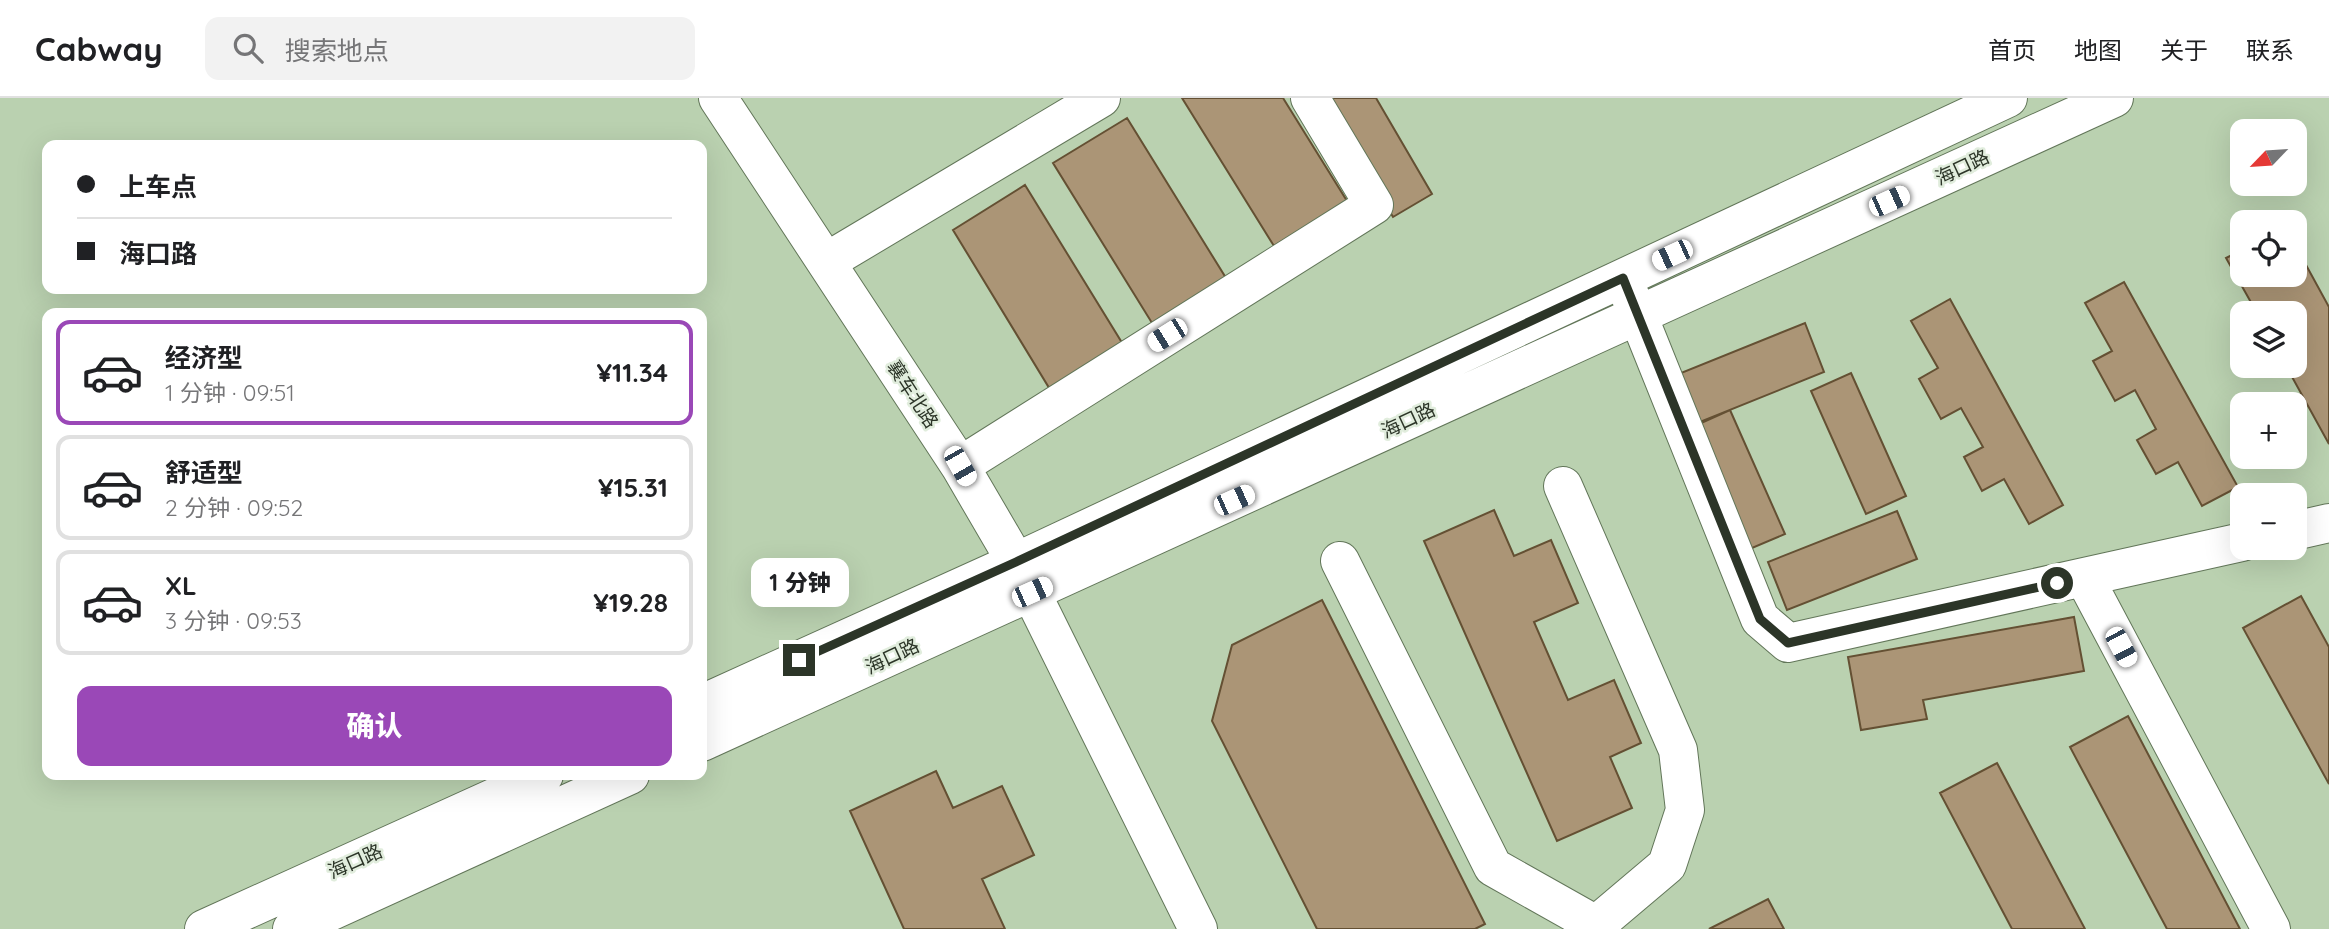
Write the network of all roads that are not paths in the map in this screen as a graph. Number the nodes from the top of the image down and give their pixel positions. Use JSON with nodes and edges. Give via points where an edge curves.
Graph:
{"nodes":[{"id":1,"x":718,"y":98,"type":"edge"},
{"id":2,"x":1101,"y":98,"type":"edge"},
{"id":3,"x":1310,"y":98,"type":"edge"},
{"id":4,"x":2008,"y":98,"type":"edge"},
{"id":5,"x":2114,"y":98,"type":"edge"},
{"id":6,"x":826,"y":262,"type":"junction"},
{"id":7,"x":1623,"y":278,"type":"junction"},
{"id":8,"x":1638,"y":315,"type":"junction"},
{"id":9,"x":960,"y":466,"type":"junction"},
{"id":10,"x":1563,"y":486,"type":"dead end"},
{"id":11,"x":2329,"y":523,"type":"edge"},
{"id":12,"x":2307,"y":528,"type":"edge"},
{"id":13,"x":2230,"y":545,"type":"edge"},
{"id":14,"x":1340,"y":561,"type":"dead end"},
{"id":15,"x":1024,"y":577,"type":"junction"},
{"id":16,"x":2084,"y":577,"type":"junction"},
{"id":17,"x":707,"y":702,"type":"edge"},
{"id":18,"x":707,"y":739,"type":"edge"},
{"id":19,"x":533,"y":780,"type":"edge"},
{"id":20,"x":619,"y":780,"type":"edge"},
{"id":21,"x":1594,"y":928,"type":"edge"},
{"id":22,"x":204,"y":929,"type":"edge"},
{"id":23,"x":292,"y":929,"type":"edge"},
{"id":24,"x":1198,"y":929,"type":"edge"},
{"id":25,"x":2271,"y":929,"type":"edge"}],
"edges":[{"from":1,"to":6,"type":"street","name":"襄车北路"},
{"from":2,"to":6,"type":"street"},
{"from":3,"to":9,"type":"street","via":[[1374,205]]},
{"from":4,"to":7,"type":"street","name":"海口路"},
{"from":5,"to":8,"type":"street","name":"海口路"},
{"from":6,"to":9,"type":"street","name":"襄车北路"},
{"from":7,"to":8,"type":"street"},
{"from":7,"to":15,"type":"street","name":"海口路"},
{"from":8,"to":15,"type":"street","name":"海口路"},
{"from":8,"to":16,"type":"street","via":[[1760,619],[1788,643]]},
{"from":9,"to":15,"type":"street","name":"襄车北路"},
{"from":10,"to":21,"type":"street","via":[[1678,750],[1685,810],[1667,865]]},
{"from":11,"to":12,"type":"street"},
{"from":13,"to":16,"type":"street"},
{"from":14,"to":21,"type":"street","via":[[1493,867]]},
{"from":15,"to":17,"type":"street","name":"海口路"},
{"from":15,"to":18,"type":"street","name":"海口路"},
{"from":15,"to":24,"type":"street","name":"襄车北路"},
{"from":16,"to":25,"type":"street"},
{"from":19,"to":22,"type":"street","name":"海口路"},
{"from":20,"to":23,"type":"street","name":"海口路"}]}
